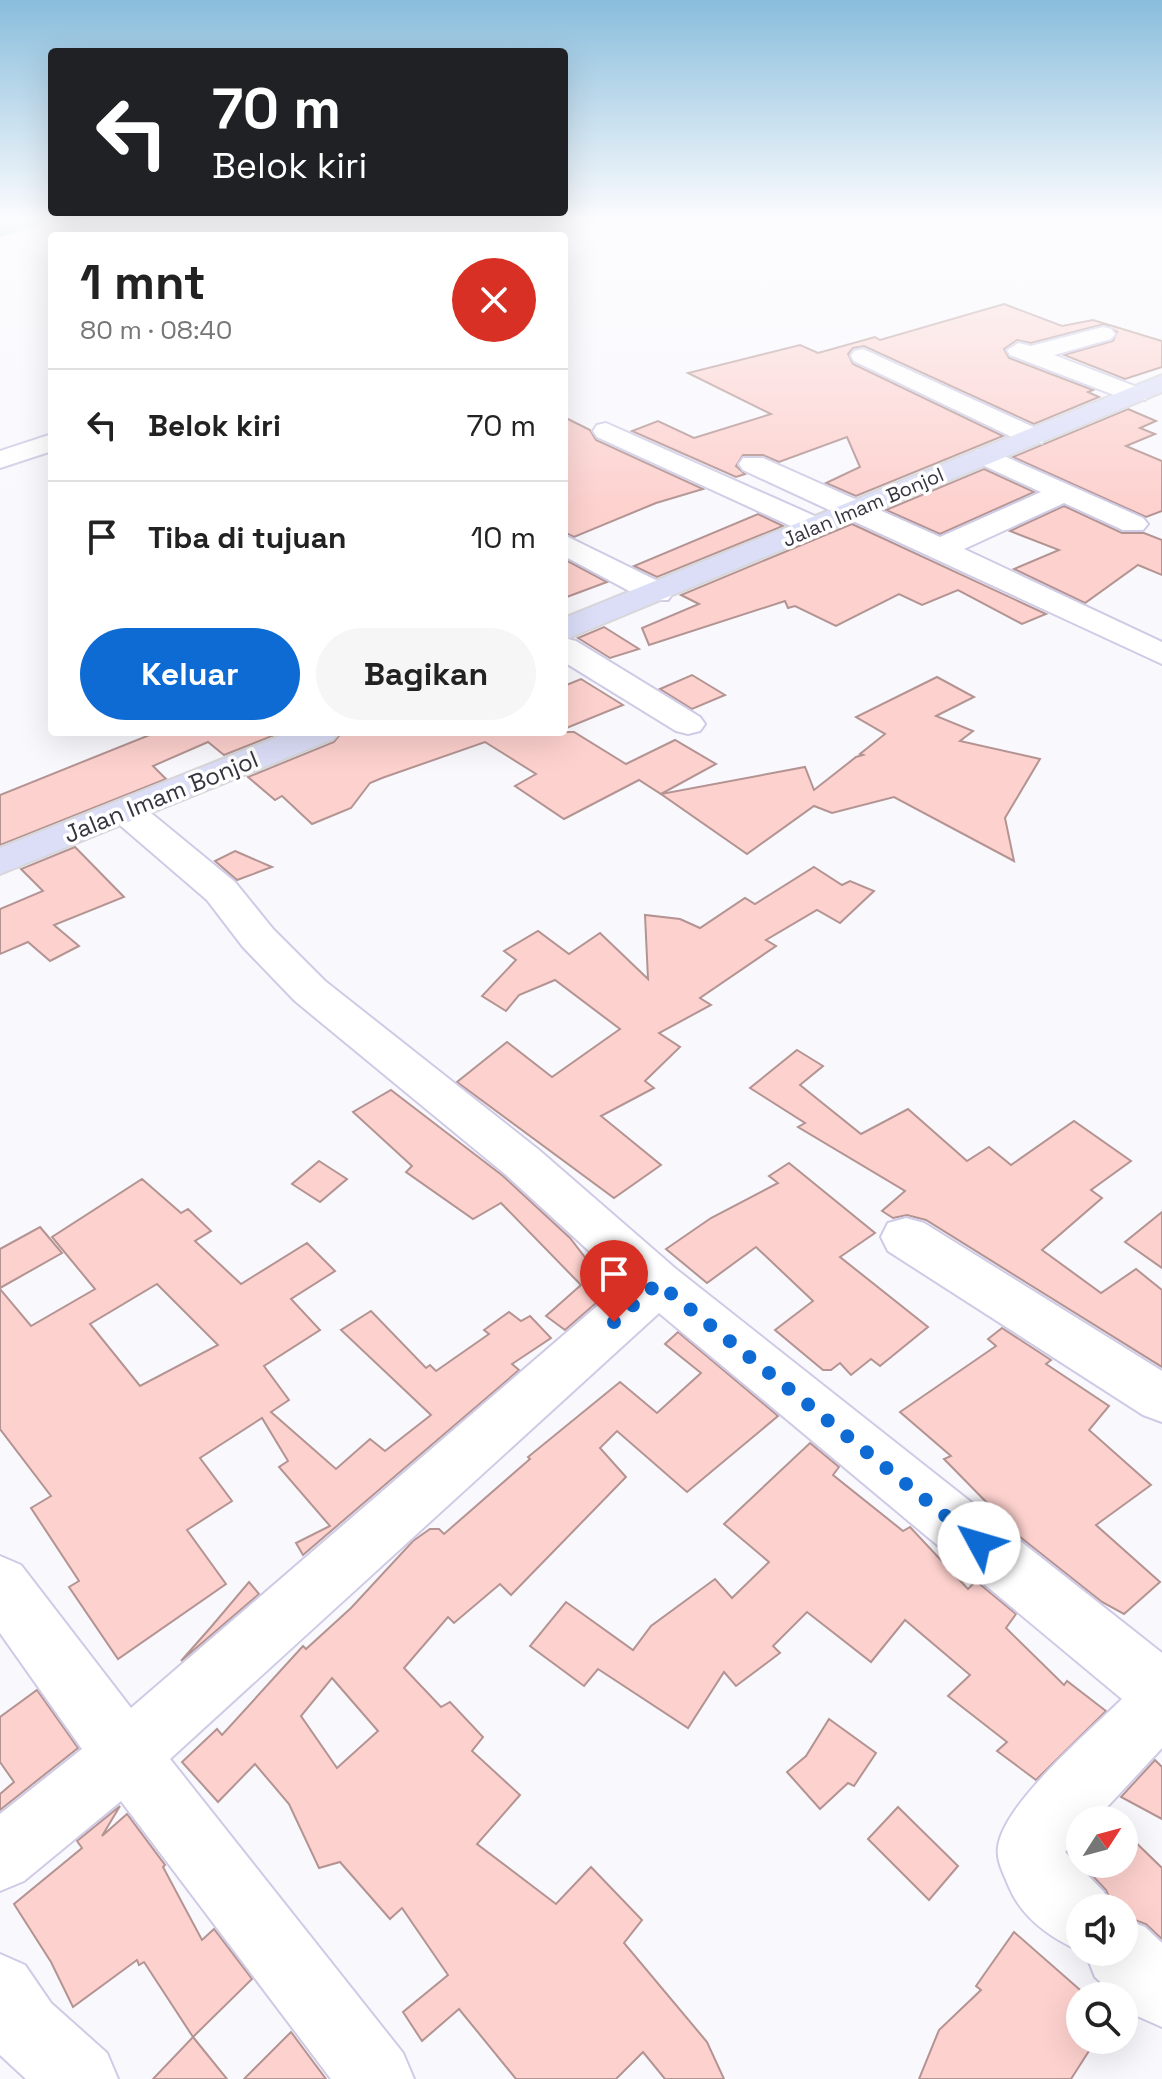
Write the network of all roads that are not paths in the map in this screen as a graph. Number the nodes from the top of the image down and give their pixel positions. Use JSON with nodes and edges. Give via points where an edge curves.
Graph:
{"nodes":[{"id":1,"x":1103,"y":334,"type":"dead end"},
{"id":2,"x":863,"y":356,"type":"dead end"},
{"id":3,"x":1149,"y":389,"type":"edge"},
{"id":4,"x":606,"y":431,"type":"dead end"},
{"id":5,"x":1033,"y":437,"type":"junction"},
{"id":6,"x":48,"y":443,"type":"edge"},
{"id":7,"x":986,"y":456,"type":"junction"},
{"id":8,"x":0,"y":460,"type":"edge"},
{"id":9,"x":753,"y":464,"type":"dead end"},
{"id":10,"x":1065,"y":492,"type":"junction"},
{"id":11,"x":856,"y":509,"type":"junction"},
{"id":12,"x":1133,"y":524,"type":"dead end"},
{"id":13,"x":816,"y":527,"type":"junction"},
{"id":14,"x":568,"y":546,"type":"edge"},
{"id":15,"x":938,"y":549,"type":"junction"},
{"id":16,"x":657,"y":593,"type":"junction"},
{"id":17,"x":568,"y":628,"type":"edge"},
{"id":18,"x":568,"y":650,"type":"edge"},
{"id":19,"x":1162,"y":654,"type":"edge"},
{"id":20,"x":688,"y":724,"type":"dead end"},
{"id":21,"x":311,"y":736,"type":"edge"},
{"id":22,"x":127,"y":812,"type":"junction"},
{"id":23,"x":0,"y":862,"type":"edge"},
{"id":24,"x":906,"y":1237,"type":"dead end"},
{"id":25,"x":658,"y":1283,"type":"junction"},
{"id":26,"x":1162,"y":1399,"type":"edge"},
{"id":27,"x":0,"y":1584,"type":"edge"},
{"id":28,"x":1162,"y":1692,"type":"edge"},
{"id":29,"x":1162,"y":1703,"type":"edge"},
{"id":30,"x":126,"y":1755,"type":"junction"},
{"id":31,"x":0,"y":1857,"type":"edge"},
{"id":32,"x":1066,"y":1903,"type":"edge"},
{"id":33,"x":1135,"y":1966,"type":"edge"},
{"id":34,"x":0,"y":1990,"type":"edge"},
{"id":35,"x":1162,"y":1991,"type":"edge"},
{"id":36,"x":81,"y":2079,"type":"edge"},
{"id":37,"x":377,"y":2079,"type":"edge"}],
"edges":[{"from":1,"to":3,"type":"street","via":[[1025,352]]},
{"from":2,"to":5,"type":"street"},
{"from":3,"to":5,"type":"main road","name":"Jalan Imam Bonjol"},
{"from":4,"to":13,"type":"street"},
{"from":5,"to":7,"type":"main road","name":"Jalan Imam Bonjol"},
{"from":6,"to":8,"type":"street"},
{"from":7,"to":10,"type":"street"},
{"from":7,"to":11,"type":"main road","name":"Jalan Imam Bonjol"},
{"from":9,"to":11,"type":"street"},
{"from":10,"to":12,"type":"street"},
{"from":10,"to":15,"type":"street"},
{"from":11,"to":13,"type":"main road","name":"Jalan Imam Bonjol"},
{"from":11,"to":15,"type":"street"},
{"from":13,"to":16,"type":"main road","name":"Jalan Imam Bonjol"},
{"from":14,"to":16,"type":"street"},
{"from":15,"to":19,"type":"street"},
{"from":16,"to":17,"type":"main road","name":"Jalan Imam Bonjol"},
{"from":18,"to":20,"type":"street"},
{"from":21,"to":22,"type":"main road","name":"Jalan Imam Bonjol"},
{"from":22,"to":23,"type":"main road","name":"Jalan Imam Bonjol"},
{"from":22,"to":25,"type":"street","via":[[221,891],[310,991],[522,1162]]},
{"from":24,"to":26,"type":"street"},
{"from":25,"to":28,"type":"street"},
{"from":25,"to":30,"type":"street"},
{"from":27,"to":30,"type":"street"},
{"from":29,"to":32,"type":"street","via":[[1033,1837],[1028,1851],[1033,1867]]},
{"from":30,"to":31,"type":"street"},
{"from":30,"to":37,"type":"street"},
{"from":33,"to":35,"type":"street"},
{"from":34,"to":36,"type":"street","via":[[25,2029]]}]}
